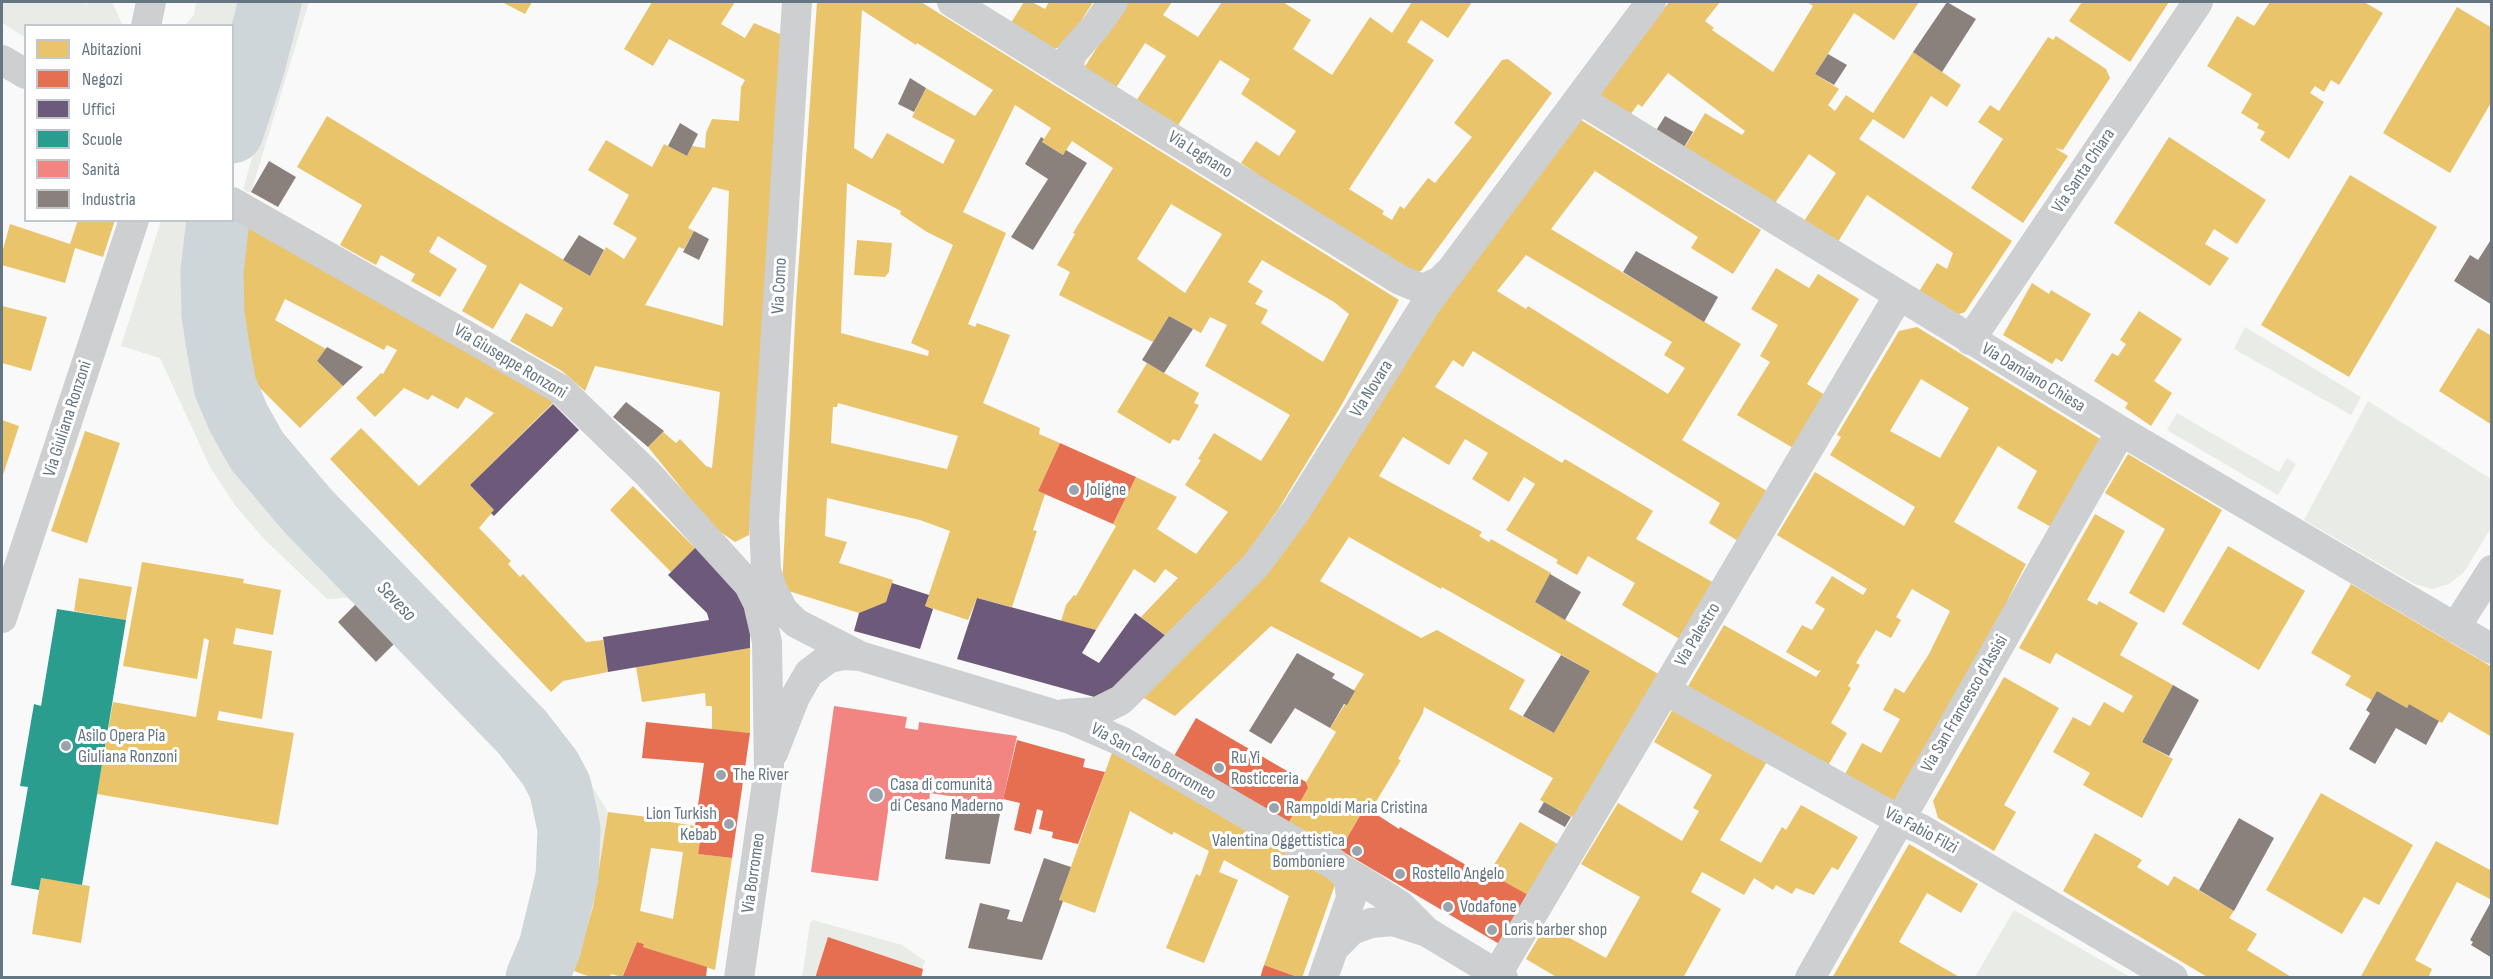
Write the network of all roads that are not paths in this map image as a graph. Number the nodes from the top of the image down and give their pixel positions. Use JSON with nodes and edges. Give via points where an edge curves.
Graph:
{"nodes":[{"id":1,"x":151,"y":2,"type":"edge"},
{"id":2,"x":797,"y":2,"type":"edge"},
{"id":3,"x":952,"y":2,"type":"edge"},
{"id":4,"x":1113,"y":2,"type":"edge"},
{"id":5,"x":1651,"y":2,"type":"edge"},
{"id":6,"x":2198,"y":2,"type":"edge"},
{"id":7,"x":146,"y":24,"type":"edge"},
{"id":8,"x":1073,"y":75,"type":"junction"},
{"id":9,"x":1580,"y":99,"type":"junction"},
{"id":10,"x":238,"y":205,"type":"edge"},
{"id":11,"x":133,"y":222,"type":"edge"},
{"id":12,"x":1448,"y":273,"type":"junction"},
{"id":13,"x":1898,"y":297,"type":"junction"},
{"id":14,"x":1970,"y":340,"type":"junction"},
{"id":15,"x":2121,"y":431,"type":"junction"},
{"id":16,"x":2492,"y":570,"type":"edge"},
{"id":17,"x":754,"y":574,"type":"junction"},
{"id":18,"x":2,"y":618,"type":"edge"},
{"id":19,"x":2455,"y":628,"type":"junction"},
{"id":20,"x":2492,"y":649,"type":"edge"},
{"id":21,"x":860,"y":656,"type":"junction"},
{"id":22,"x":1665,"y":690,"type":"junction"},
{"id":23,"x":1049,"y":712,"type":"junction"},
{"id":24,"x":769,"y":768,"type":"junction"},
{"id":25,"x":1899,"y":820,"type":"junction"},
{"id":26,"x":1334,"y":863,"type":"junction"},
{"id":27,"x":1427,"y":932,"type":"junction"},
{"id":28,"x":1327,"y":964,"type":"edge"},
{"id":29,"x":1500,"y":976,"type":"edge"},
{"id":30,"x":739,"y":978,"type":"edge"},
{"id":31,"x":1810,"y":978,"type":"edge"},
{"id":32,"x":2173,"y":978,"type":"edge"}],
"edges":[{"from":1,"to":7,"type":"street"},
{"from":2,"to":17,"type":"street","name":"Via Como","via":[[765,521]]},
{"from":3,"to":8,"type":"street","name":"Via Legnano"},
{"from":4,"to":8,"type":"street","via":[[1072,53],[1068,66]]},
{"from":5,"to":9,"type":"street","name":"Via Novara"},
{"from":6,"to":14,"type":"street","name":"Via Santa Chiara"},
{"from":8,"to":12,"type":"street","name":"Via Legnano","via":[[1400,280],[1423,289]]},
{"from":9,"to":12,"type":"street","name":"Via Novara"},
{"from":9,"to":13,"type":"street","name":"Via Damiano Chiesa"},
{"from":10,"to":17,"type":"street","name":"Via Giuseppe Ronzoni","via":[[560,389]]},
{"from":11,"to":18,"type":"street","name":"Via Giuliana Ronzoni"},
{"from":12,"to":23,"type":"street","name":"Via Novara","via":[[1296,511],[1242,580],[1121,700],[1087,714]]},
{"from":13,"to":14,"type":"street","name":"Via Damiano Chiesa"},
{"from":13,"to":22,"type":"street","name":"Via Palestro"},
{"from":14,"to":15,"type":"street","name":"Via Damiano Chiesa"},
{"from":15,"to":19,"type":"street","name":"Via Damiano Chiesa"},
{"from":15,"to":25,"type":"street","name":"Via San Francesco d'Assisi"},
{"from":16,"to":19,"type":"street"},
{"from":17,"to":21,"type":"street","name":"Via San Carlo Borromeo","via":[[773,591],[789,617]]},
{"from":17,"to":24,"type":"street","name":"Via Borromeo","via":[[768,660]]},
{"from":19,"to":20,"type":"street","name":"Via Damiano Chiesa"},
{"from":21,"to":23,"type":"street","name":"Via San Carlo Borromeo"},
{"from":21,"to":24,"type":"street","name":"Via Borromeo","via":[[829,658],[809,673],[795,697]]},
{"from":22,"to":25,"type":"street","name":"Via Fabio Filzi"},
{"from":22,"to":29,"type":"street","name":"Via Palestro"},
{"from":23,"to":26,"type":"street","name":"Via San Carlo Borromeo","via":[[1121,741]]},
{"from":24,"to":30,"type":"street","name":"Via Borromeo"},
{"from":25,"to":31,"type":"street","name":"Via San Francesco d'Assisi"},
{"from":25,"to":32,"type":"street","name":"Via Fabio Filzi","via":[[1921,829]]},
{"from":26,"to":27,"type":"street","name":"Via San Carlo Borromeo","via":[[1394,901]]},
{"from":26,"to":28,"type":"street","via":[[1349,879],[1352,891]]},
{"from":27,"to":28,"type":"street","via":[[1393,921],[1371,923],[1336,942]]},
{"from":27,"to":29,"type":"street","name":"Via San Carlo Borromeo"}]}
